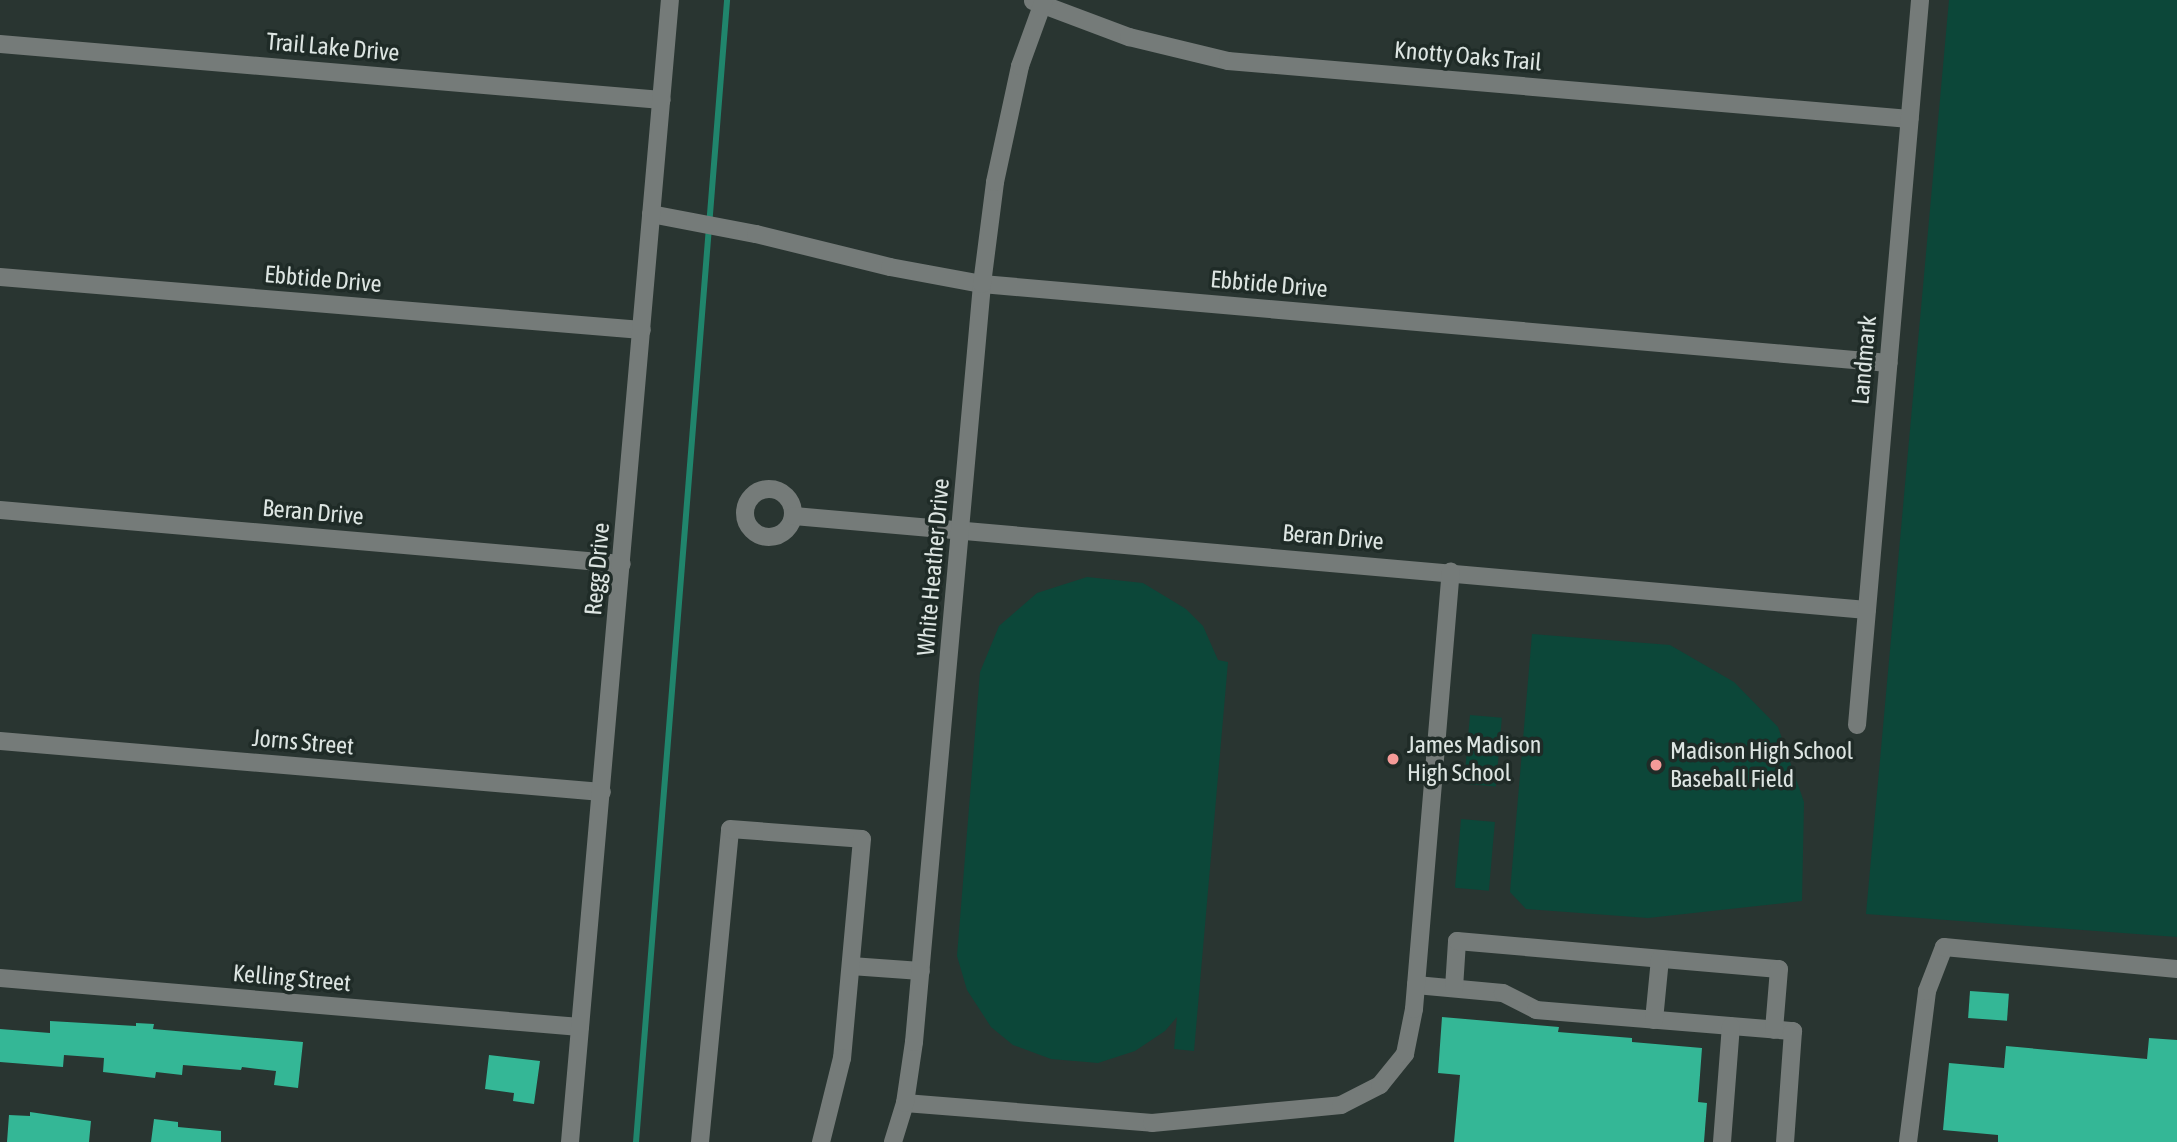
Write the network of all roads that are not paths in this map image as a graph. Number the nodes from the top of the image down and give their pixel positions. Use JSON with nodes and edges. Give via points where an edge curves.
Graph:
{"nodes":[{"id":1,"x":670,"y":0,"type":"edge"},
{"id":2,"x":1920,"y":0,"type":"edge"},
{"id":3,"x":1040,"y":1,"type":"edge"},
{"id":4,"x":0,"y":44,"type":"edge"},
{"id":5,"x":662,"y":100,"type":"junction"},
{"id":6,"x":1910,"y":118,"type":"junction"},
{"id":7,"x":651,"y":214,"type":"junction"},
{"id":8,"x":0,"y":277,"type":"edge"},
{"id":9,"x":982,"y":284,"type":"junction"},
{"id":10,"x":642,"y":330,"type":"junction"},
{"id":11,"x":1889,"y":363,"type":"junction"},
{"id":12,"x":0,"y":510,"type":"edge"},
{"id":13,"x":794,"y":516,"type":"dead end"},
{"id":14,"x":962,"y":531,"type":"junction"},
{"id":15,"x":622,"y":564,"type":"junction"},
{"id":16,"x":1451,"y":572,"type":"junction"},
{"id":17,"x":1867,"y":610,"type":"junction"},
{"id":18,"x":1857,"y":725,"type":"dead end"},
{"id":19,"x":0,"y":741,"type":"edge"},
{"id":20,"x":602,"y":792,"type":"junction"},
{"id":21,"x":1660,"y":959,"type":"junction"},
{"id":22,"x":851,"y":966,"type":"junction"},
{"id":23,"x":2177,"y":969,"type":"edge"},
{"id":24,"x":921,"y":971,"type":"junction"},
{"id":25,"x":0,"y":978,"type":"edge"},
{"id":26,"x":1416,"y":985,"type":"junction"},
{"id":27,"x":1454,"y":988,"type":"junction"},
{"id":28,"x":1654,"y":1020,"type":"junction"},
{"id":29,"x":580,"y":1027,"type":"junction"},
{"id":30,"x":1731,"y":1027,"type":"junction"},
{"id":31,"x":1774,"y":1030,"type":"junction"},
{"id":32,"x":905,"y":1103,"type":"junction"},
{"id":33,"x":570,"y":1142,"type":"edge"},
{"id":34,"x":700,"y":1142,"type":"edge"},
{"id":35,"x":821,"y":1142,"type":"edge"},
{"id":36,"x":893,"y":1142,"type":"edge"},
{"id":37,"x":1722,"y":1142,"type":"edge"},
{"id":38,"x":1785,"y":1142,"type":"edge"},
{"id":39,"x":1908,"y":1142,"type":"edge"}],
"edges":[{"from":1,"to":5,"type":"street","name":"Regg Drive"},
{"from":2,"to":6,"type":"street","name":"Landmark"},
{"from":3,"to":6,"type":"street","name":"Knotty Oaks Trail","via":[[1129,37],[1228,61]]},
{"from":3,"to":9,"type":"street","name":"White Heather Drive","via":[[1020,66],[995,182]]},
{"from":4,"to":5,"type":"street","name":"Trail Lake Drive"},
{"from":5,"to":7,"type":"street","name":"Regg Drive"},
{"from":6,"to":11,"type":"street","name":"Landmark"},
{"from":7,"to":9,"type":"street","name":"Ebbtide Drive"},
{"from":7,"to":10,"type":"street","name":"Regg Drive"},
{"from":8,"to":10,"type":"street","name":"Ebbtide Drive"},
{"from":9,"to":11,"type":"street","name":"Ebbtide Drive"},
{"from":9,"to":14,"type":"street","name":"White Heather Drive"},
{"from":10,"to":15,"type":"street","name":"Regg Drive"},
{"from":11,"to":17,"type":"street","name":"Landmark"},
{"from":12,"to":15,"type":"street","name":"Beran Drive"},
{"from":13,"to":14,"type":"street","name":"Beran Drive"},
{"from":14,"to":16,"type":"street","name":"Beran Drive"},
{"from":14,"to":24,"type":"street","name":"White Heather Drive"},
{"from":15,"to":20,"type":"street","name":"Regg Drive"},
{"from":16,"to":17,"type":"street","name":"Beran Drive"},
{"from":16,"to":26,"type":"street"},
{"from":17,"to":18,"type":"street","name":"Landmark"},
{"from":19,"to":20,"type":"street","name":"Jorns Street"},
{"from":20,"to":29,"type":"street","name":"Regg Drive"},
{"from":21,"to":27,"type":"street","via":[[1457,941]]},
{"from":21,"to":28,"type":"street"},
{"from":21,"to":31,"type":"street","via":[[1779,969]]},
{"from":22,"to":24,"type":"street"},
{"from":22,"to":34,"type":"street","via":[[862,839],[730,829]]},
{"from":22,"to":35,"type":"street","via":[[842,1058]]},
{"from":23,"to":39,"type":"street","via":[[1944,947],[1927,991]]},
{"from":24,"to":32,"type":"street","name":"White Heather Drive"},
{"from":25,"to":29,"type":"street","name":"Kelling Street"},
{"from":26,"to":27,"type":"street"},
{"from":26,"to":32,"type":"street","via":[[1405,1054],[1380,1085],[1341,1105],[1152,1123]]},
{"from":27,"to":28,"type":"street","via":[[1503,993],[1536,1010]]},
{"from":28,"to":30,"type":"street"},
{"from":29,"to":33,"type":"street","name":"Regg Drive"},
{"from":30,"to":31,"type":"street"},
{"from":30,"to":37,"type":"street"},
{"from":31,"to":38,"type":"street","via":[[1793,1031]]},
{"from":32,"to":36,"type":"street","name":"White Heather Drive"}]}
